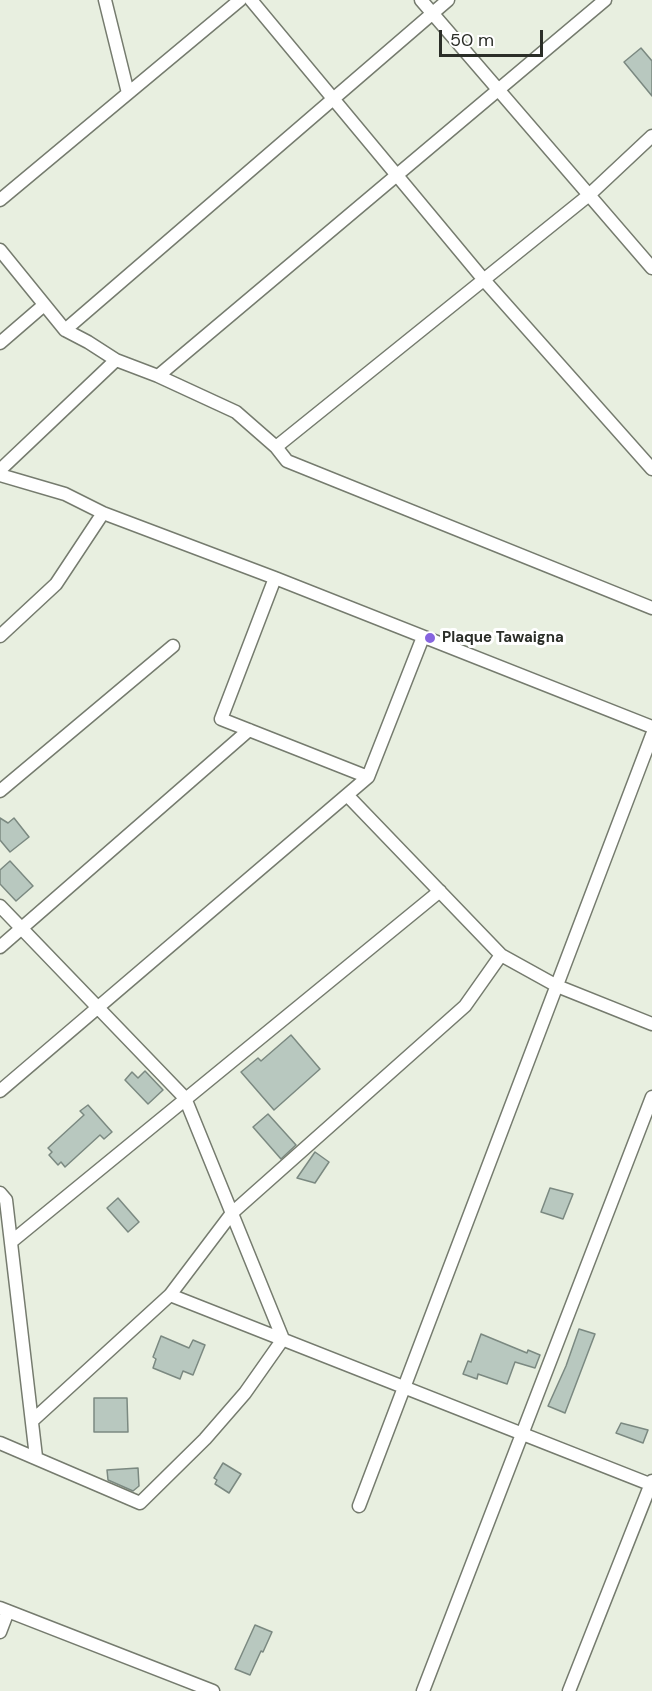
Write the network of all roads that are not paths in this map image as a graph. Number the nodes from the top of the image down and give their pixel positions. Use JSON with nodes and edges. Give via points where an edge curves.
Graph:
{"nodes":[{"id":1,"x":105,"y":0,"type":"edge"},
{"id":2,"x":240,"y":0,"type":"edge"},
{"id":3,"x":250,"y":0,"type":"edge"},
{"id":4,"x":421,"y":0,"type":"edge"},
{"id":5,"x":448,"y":0,"type":"edge"},
{"id":6,"x":605,"y":0,"type":"edge"},
{"id":7,"x":433,"y":13,"type":"junction"},
{"id":8,"x":499,"y":90,"type":"junction"},
{"id":9,"x":128,"y":93,"type":"junction"},
{"id":10,"x":333,"y":99,"type":"junction"},
{"id":11,"x":652,"y":136,"type":"edge"},
{"id":12,"x":398,"y":176,"type":"junction"},
{"id":13,"x":589,"y":195,"type":"junction"},
{"id":14,"x":0,"y":200,"type":"edge"},
{"id":15,"x":0,"y":250,"type":"edge"},
{"id":16,"x":652,"y":268,"type":"edge"},
{"id":17,"x":484,"y":280,"type":"junction"},
{"id":18,"x":44,"y":305,"type":"junction"},
{"id":19,"x":65,"y":330,"type":"junction"},
{"id":20,"x":0,"y":343,"type":"edge"},
{"id":21,"x":116,"y":360,"type":"junction"},
{"id":22,"x":158,"y":376,"type":"junction"},
{"id":23,"x":276,"y":447,"type":"junction"},
{"id":24,"x":652,"y":470,"type":"edge"},
{"id":25,"x":0,"y":473,"type":"edge"},
{"id":26,"x":103,"y":513,"type":"junction"},
{"id":27,"x":275,"y":578,"type":"junction"},
{"id":28,"x":652,"y":608,"type":"edge"},
{"id":29,"x":0,"y":636,"type":"edge"},
{"id":30,"x":423,"y":637,"type":"junction"},
{"id":31,"x":173,"y":646,"type":"dead end"},
{"id":32,"x":652,"y":727,"type":"edge"},
{"id":33,"x":249,"y":730,"type":"junction"},
{"id":34,"x":652,"y":735,"type":"edge"},
{"id":35,"x":368,"y":777,"type":"junction"},
{"id":36,"x":0,"y":791,"type":"edge"},
{"id":37,"x":347,"y":795,"type":"junction"},
{"id":38,"x":440,"y":891,"type":"junction"},
{"id":39,"x":0,"y":906,"type":"edge"},
{"id":40,"x":22,"y":928,"type":"junction"},
{"id":41,"x":0,"y":947,"type":"edge"},
{"id":42,"x":501,"y":955,"type":"junction"},
{"id":43,"x":557,"y":986,"type":"junction"},
{"id":44,"x":98,"y":1008,"type":"junction"},
{"id":45,"x":652,"y":1024,"type":"edge"},
{"id":46,"x":0,"y":1091,"type":"edge"},
{"id":47,"x":185,"y":1098,"type":"junction"},
{"id":48,"x":652,"y":1098,"type":"edge"},
{"id":49,"x":0,"y":1193,"type":"edge"},
{"id":50,"x":232,"y":1214,"type":"junction"},
{"id":51,"x":10,"y":1242,"type":"junction"},
{"id":52,"x":170,"y":1295,"type":"junction"},
{"id":53,"x":283,"y":1339,"type":"junction"},
{"id":54,"x":404,"y":1387,"type":"junction"},
{"id":55,"x":32,"y":1421,"type":"junction"},
{"id":56,"x":522,"y":1434,"type":"junction"},
{"id":57,"x":0,"y":1443,"type":"edge"},
{"id":58,"x":36,"y":1457,"type":"junction"},
{"id":59,"x":652,"y":1484,"type":"edge"},
{"id":60,"x":359,"y":1506,"type":"dead end"},
{"id":61,"x":4,"y":1609,"type":"edge"},
{"id":62,"x":0,"y":1632,"type":"edge"},
{"id":63,"x":213,"y":1691,"type":"edge"},
{"id":64,"x":423,"y":1691,"type":"edge"},
{"id":65,"x":569,"y":1691,"type":"edge"}],
"edges":[{"from":1,"to":9,"type":"street"},
{"from":2,"to":9,"type":"street"},
{"from":3,"to":10,"type":"street"},
{"from":4,"to":7,"type":"street"},
{"from":5,"to":7,"type":"street"},
{"from":6,"to":8,"type":"street"},
{"from":7,"to":8,"type":"street"},
{"from":7,"to":10,"type":"street"},
{"from":8,"to":12,"type":"street"},
{"from":8,"to":13,"type":"street"},
{"from":9,"to":14,"type":"street"},
{"from":10,"to":12,"type":"street"},
{"from":10,"to":19,"type":"street"},
{"from":11,"to":13,"type":"street"},
{"from":12,"to":17,"type":"street"},
{"from":12,"to":22,"type":"street"},
{"from":13,"to":16,"type":"street"},
{"from":13,"to":17,"type":"street"},
{"from":15,"to":18,"type":"street"},
{"from":17,"to":23,"type":"street"},
{"from":17,"to":24,"type":"street"},
{"from":18,"to":19,"type":"street"},
{"from":18,"to":20,"type":"street"},
{"from":19,"to":21,"type":"street"},
{"from":21,"to":22,"type":"street"},
{"from":21,"to":25,"type":"street"},
{"from":22,"to":23,"type":"street","via":[[236,412]]},
{"from":23,"to":28,"type":"street","via":[[287,461]]},
{"from":25,"to":26,"type":"street","via":[[65,494]]},
{"from":26,"to":27,"type":"street"},
{"from":26,"to":29,"type":"street","via":[[56,584]]},
{"from":27,"to":30,"type":"street"},
{"from":27,"to":33,"type":"street","via":[[221,719]]},
{"from":30,"to":32,"type":"street"},
{"from":30,"to":35,"type":"street"},
{"from":31,"to":36,"type":"street"},
{"from":33,"to":35,"type":"street"},
{"from":33,"to":40,"type":"street"},
{"from":34,"to":43,"type":"street"},
{"from":35,"to":37,"type":"street"},
{"from":37,"to":38,"type":"street"},
{"from":37,"to":44,"type":"street"},
{"from":38,"to":42,"type":"street"},
{"from":38,"to":47,"type":"street"},
{"from":39,"to":40,"type":"street"},
{"from":40,"to":41,"type":"street"},
{"from":40,"to":44,"type":"street"},
{"from":42,"to":43,"type":"street"},
{"from":42,"to":50,"type":"street","via":[[465,1006]]},
{"from":43,"to":45,"type":"street"},
{"from":43,"to":54,"type":"street"},
{"from":44,"to":46,"type":"street"},
{"from":44,"to":47,"type":"street"},
{"from":47,"to":50,"type":"street"},
{"from":47,"to":51,"type":"street"},
{"from":48,"to":56,"type":"street"},
{"from":49,"to":51,"type":"street","via":[[6,1200]]},
{"from":50,"to":52,"type":"street"},
{"from":50,"to":53,"type":"street"},
{"from":51,"to":55,"type":"street"},
{"from":52,"to":53,"type":"street"},
{"from":52,"to":55,"type":"street"},
{"from":53,"to":54,"type":"street"},
{"from":53,"to":58,"type":"street","via":[[245,1393],[205,1439],[140,1503]]},
{"from":54,"to":56,"type":"street"},
{"from":54,"to":60,"type":"street"},
{"from":55,"to":58,"type":"street"},
{"from":56,"to":59,"type":"street"},
{"from":56,"to":64,"type":"street"},
{"from":57,"to":58,"type":"street"},
{"from":59,"to":65,"type":"street"},
{"from":61,"to":62,"type":"street"},
{"from":61,"to":63,"type":"street"}]}
